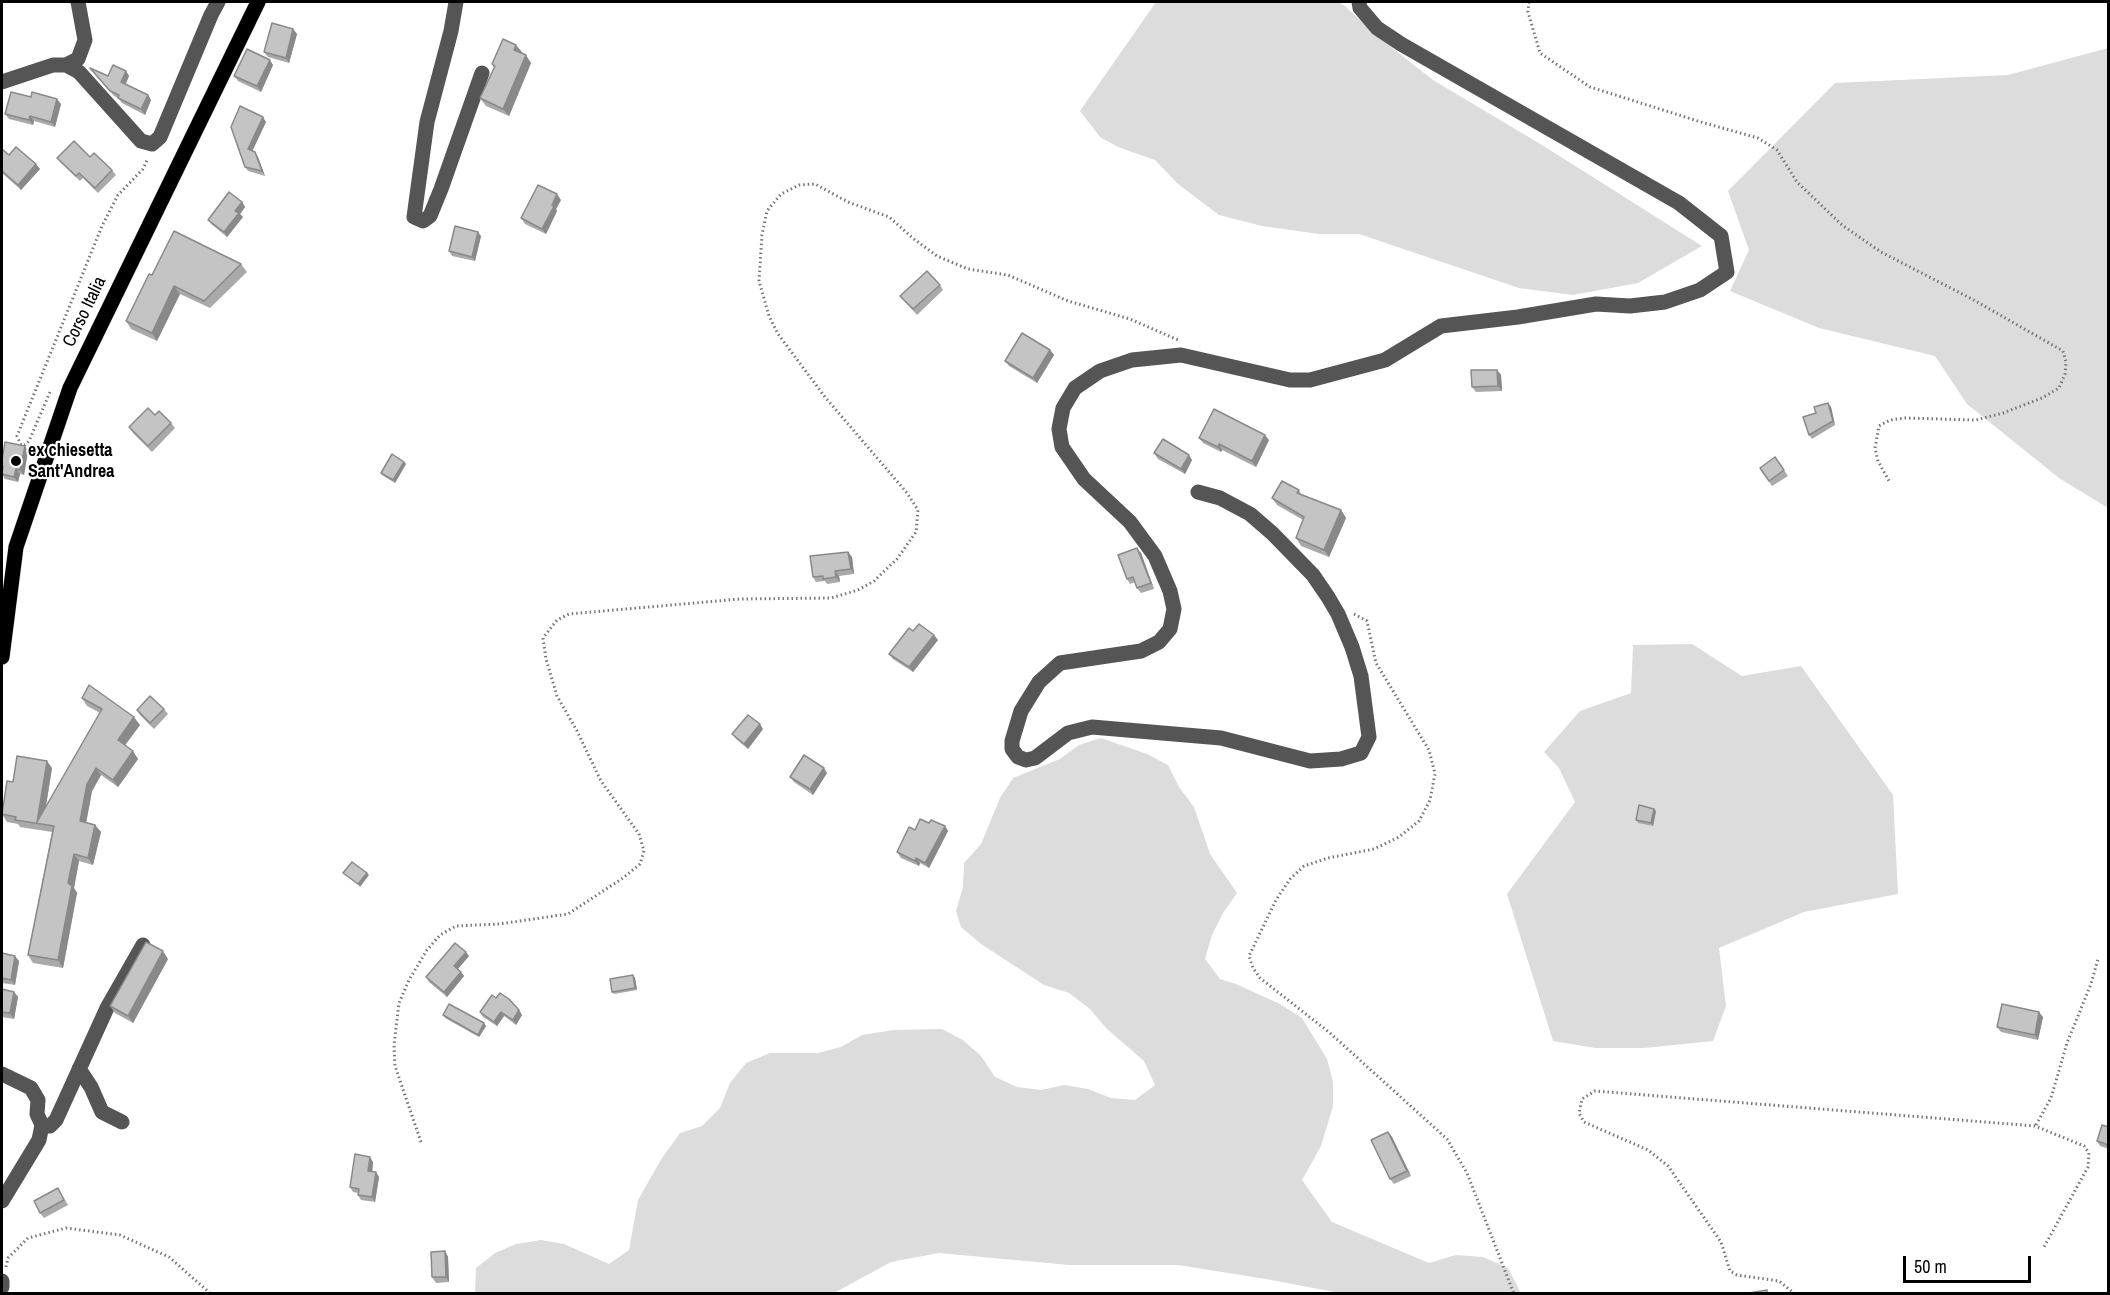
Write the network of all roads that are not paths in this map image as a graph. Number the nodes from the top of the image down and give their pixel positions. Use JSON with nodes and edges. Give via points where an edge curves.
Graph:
{"nodes":[{"id":1,"x":78,"y":2,"type":"edge"},
{"id":2,"x":218,"y":2,"type":"edge"},
{"id":3,"x":258,"y":2,"type":"edge"},
{"id":4,"x":456,"y":2,"type":"edge"},
{"id":5,"x":1359,"y":2,"type":"edge"},
{"id":6,"x":66,"y":65,"type":"junction"},
{"id":7,"x":482,"y":72,"type":"dead end"},
{"id":8,"x":2,"y":82,"type":"edge"},
{"id":9,"x":1198,"y":492,"type":"dead end"},
{"id":10,"x":2,"y":657,"type":"edge"},
{"id":11,"x":143,"y":945,"type":"edge"},
{"id":12,"x":80,"y":1069,"type":"junction"},
{"id":13,"x":2,"y":1074,"type":"edge"},
{"id":14,"x":122,"y":1122,"type":"dead end"},
{"id":15,"x":42,"y":1125,"type":"junction"},
{"id":16,"x":2,"y":1201,"type":"edge"}],
"edges":[{"from":1,"to":6,"type":"street","via":[[85,40],[78,59]]},
{"from":2,"to":6,"type":"street","via":[[155,142],[141,141],[79,72]]},
{"from":3,"to":10,"type":"main road","name":"Corso Italia","via":[[70,388],[16,547]]},
{"from":4,"to":7,"type":"street","via":[[427,122],[414,217],[423,221],[441,189]]},
{"from":5,"to":9,"type":"street","via":[[1377,28],[1401,45],[1679,203],[1721,236],[1727,272],[1700,290],[1665,302],[1596,304],[1441,326],[1385,360],[1310,380],[1290,381],[1181,355],[1132,360],[1100,371],[1075,388],[1063,408],[1059,429],[1062,447],[1084,479],[1130,522],[1155,556],[1174,609],[1170,629],[1159,642],[1141,651],[1060,663],[1039,682],[1021,711],[1012,741],[1018,757],[1035,758],[1068,733],[1092,727],[1221,738],[1310,761],[1361,753],[1369,737],[1361,676],[1338,614],[1312,575],[1272,533],[1250,514],[1220,498]]},
{"from":6,"to":8,"type":"street","via":[[53,65]]},
{"from":11,"to":12,"type":"street","via":[[107,1008]]},
{"from":12,"to":14,"type":"street","via":[[102,1112]]},
{"from":12,"to":15,"type":"street","via":[[56,1120],[50,1126]]},
{"from":13,"to":15,"type":"street","via":[[31,1088],[38,1100],[37,1114]]},
{"from":15,"to":16,"type":"street","via":[[39,1140]]}]}
